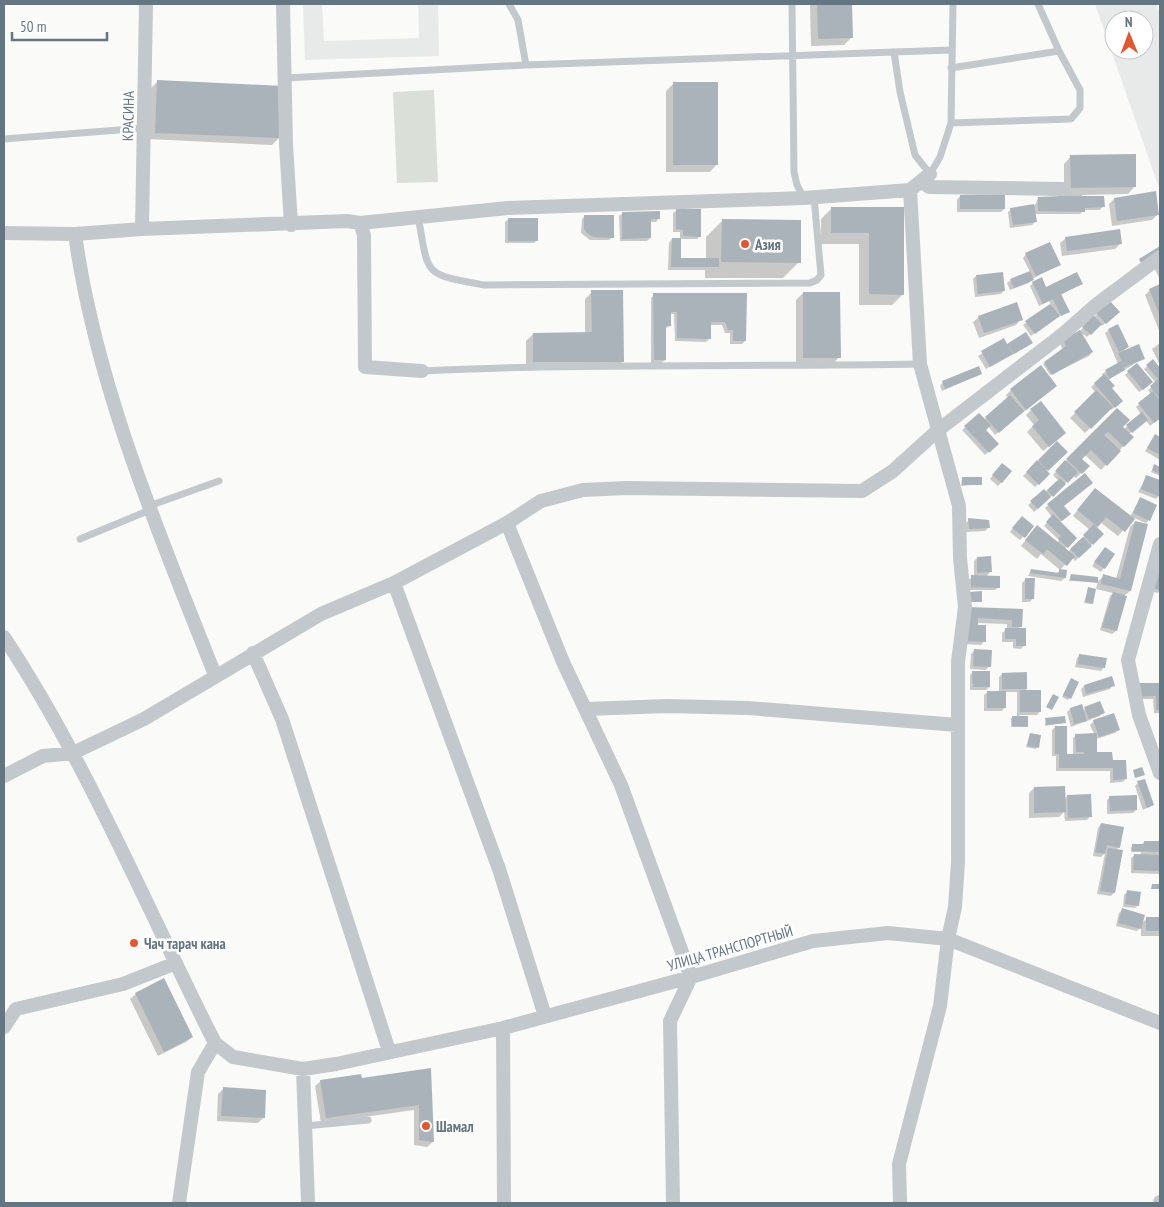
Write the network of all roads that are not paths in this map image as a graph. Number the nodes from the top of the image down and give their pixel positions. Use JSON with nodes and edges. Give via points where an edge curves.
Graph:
{"nodes":[{"id":1,"x":146,"y":4,"type":"edge"},
{"id":2,"x":283,"y":4,"type":"edge"},
{"id":3,"x":508,"y":4,"type":"edge"},
{"id":4,"x":792,"y":4,"type":"edge"},
{"id":5,"x":953,"y":4,"type":"edge"},
{"id":6,"x":1038,"y":4,"type":"edge"},
{"id":7,"x":951,"y":50,"type":"junction"},
{"id":8,"x":1059,"y":50,"type":"junction"},
{"id":9,"x":894,"y":52,"type":"junction"},
{"id":10,"x":793,"y":54,"type":"junction"},
{"id":11,"x":526,"y":65,"type":"junction"},
{"id":12,"x":951,"y":68,"type":"junction"},
{"id":13,"x":286,"y":78,"type":"junction"},
{"id":14,"x":951,"y":123,"type":"junction"},
{"id":15,"x":144,"y":128,"type":"junction"},
{"id":16,"x":4,"y":138,"type":"edge"},
{"id":17,"x":920,"y":181,"type":"junction"},
{"id":18,"x":1063,"y":189,"type":"dead end"},
{"id":19,"x":809,"y":198,"type":"junction"},
{"id":20,"x":418,"y":215,"type":"junction"},
{"id":21,"x":360,"y":223,"type":"junction"},
{"id":22,"x":291,"y":225,"type":"junction"},
{"id":23,"x":142,"y":229,"type":"junction"},
{"id":24,"x":4,"y":233,"type":"edge"},
{"id":25,"x":75,"y":234,"type":"junction"},
{"id":26,"x":1160,"y":257,"type":"edge"},
{"id":27,"x":920,"y":364,"type":"junction"},
{"id":28,"x":422,"y":371,"type":"joint"},
{"id":29,"x":937,"y":431,"type":"junction"},
{"id":30,"x":219,"y":481,"type":"dead end"},
{"id":31,"x":149,"y":508,"type":"junction"},
{"id":32,"x":507,"y":523,"type":"junction"},
{"id":33,"x":80,"y":539,"type":"dead end"},
{"id":34,"x":1160,"y":544,"type":"edge"},
{"id":35,"x":394,"y":583,"type":"junction"},
{"id":36,"x":4,"y":637,"type":"edge"},
{"id":37,"x":253,"y":653,"type":"junction"},
{"id":38,"x":215,"y":675,"type":"junction"},
{"id":39,"x":587,"y":709,"type":"junction"},
{"id":40,"x":957,"y":725,"type":"junction"},
{"id":41,"x":74,"y":753,"type":"junction"},
{"id":42,"x":1160,"y":773,"type":"edge"},
{"id":43,"x":4,"y":776,"type":"edge"},
{"id":44,"x":948,"y":939,"type":"junction"},
{"id":45,"x":176,"y":963,"type":"junction"},
{"id":46,"x":692,"y":977,"type":"junction"},
{"id":47,"x":545,"y":1016,"type":"junction"},
{"id":48,"x":1160,"y":1022,"type":"edge"},
{"id":49,"x":4,"y":1027,"type":"edge"},
{"id":50,"x":503,"y":1028,"type":"junction"},
{"id":51,"x":215,"y":1043,"type":"junction"},
{"id":52,"x":389,"y":1051,"type":"junction"},
{"id":53,"x":303,"y":1069,"type":"junction"},
{"id":54,"x":368,"y":1120,"type":"dead end"},
{"id":55,"x":306,"y":1126,"type":"junction"},
{"id":56,"x":179,"y":1203,"type":"edge"},
{"id":57,"x":308,"y":1203,"type":"edge"},
{"id":58,"x":504,"y":1203,"type":"edge"},
{"id":59,"x":673,"y":1203,"type":"edge"},
{"id":60,"x":900,"y":1203,"type":"edge"}],
"edges":[{"from":1,"to":15,"type":"street","name":"КРАСИНА"},
{"from":2,"to":13,"type":"street"},
{"from":3,"to":11,"type":"lane","via":[[518,20]]},
{"from":4,"to":10,"type":"lane"},
{"from":5,"to":7,"type":"lane"},
{"from":6,"to":8,"type":"lane"},
{"from":7,"to":9,"type":"lane"},
{"from":7,"to":12,"type":"lane"},
{"from":8,"to":12,"type":"lane"},
{"from":8,"to":14,"type":"lane","via":[[1080,90],[1080,108],[1071,119]]},
{"from":9,"to":10,"type":"lane"},
{"from":9,"to":17,"type":"lane"},
{"from":10,"to":11,"type":"lane"},
{"from":10,"to":19,"type":"lane","via":[[794,172],[797,185]]},
{"from":11,"to":13,"type":"lane"},
{"from":12,"to":14,"type":"lane"},
{"from":13,"to":22,"type":"street"},
{"from":14,"to":17,"type":"lane","via":[[940,157]]},
{"from":15,"to":16,"type":"lane"},
{"from":15,"to":23,"type":"street","name":"КРАСИНА"},
{"from":17,"to":18,"type":"street","via":[[929,187]]},
{"from":17,"to":19,"type":"street"},
{"from":17,"to":27,"type":"street"},
{"from":19,"to":20,"type":"street","via":[[508,208]]},
{"from":19,"to":20,"type":"lane","via":[[821,275],[810,283],[475,283],[435,274],[427,263]]},
{"from":20,"to":21,"type":"street"},
{"from":21,"to":22,"type":"street"},
{"from":21,"to":28,"type":"street","via":[[364,235],[365,367]]},
{"from":22,"to":23,"type":"street"},
{"from":23,"to":25,"type":"street"},
{"from":24,"to":25,"type":"street"},
{"from":25,"to":31,"type":"street","via":[[85,296]]},
{"from":26,"to":29,"type":"street"},
{"from":27,"to":28,"type":"lane","via":[[518,366]]},
{"from":27,"to":29,"type":"street"},
{"from":29,"to":32,"type":"street","via":[[893,470],[862,491],[583,490],[541,501]]},
{"from":29,"to":40,"type":"street","via":[[959,506],[965,607],[958,662]]},
{"from":30,"to":31,"type":"lane"},
{"from":31,"to":33,"type":"lane"},
{"from":31,"to":38,"type":"street"},
{"from":32,"to":35,"type":"street"},
{"from":32,"to":39,"type":"street","via":[[563,662]]},
{"from":34,"to":42,"type":"street","via":[[1128,660],[1139,715]]},
{"from":35,"to":37,"type":"street","via":[[321,614]]},
{"from":35,"to":47,"type":"street","via":[[499,869]]},
{"from":36,"to":41,"type":"street"},
{"from":37,"to":38,"type":"street"},
{"from":37,"to":52,"type":"street","via":[[282,719]]},
{"from":38,"to":41,"type":"street","via":[[144,719]]},
{"from":39,"to":40,"type":"street","via":[[667,706],[748,708]]},
{"from":39,"to":46,"type":"street","via":[[621,785]]},
{"from":40,"to":44,"type":"street","via":[[958,862],[956,907]]},
{"from":41,"to":43,"type":"street","via":[[44,756]]},
{"from":41,"to":45,"type":"street"},
{"from":44,"to":46,"type":"street","name":"УЛИЦА ТРАНСПОРТНЫЙ","via":[[888,933],[813,941]]},
{"from":44,"to":48,"type":"street","name":"УЛИЦА ТРАНСПОРТНЫЙ"},
{"from":44,"to":60,"type":"street","via":[[940,1006],[899,1164]]},
{"from":45,"to":49,"type":"street","via":[[122,984],[16,1009]]},
{"from":45,"to":51,"type":"street"},
{"from":46,"to":47,"type":"street","name":"УЛИЦА ТРАНСПОРТНЫЙ"},
{"from":46,"to":59,"type":"street","via":[[670,1021]]},
{"from":47,"to":50,"type":"street","name":"УЛИЦА ТРАНСПОРТНЫЙ"},
{"from":50,"to":52,"type":"street","name":"УЛИЦА ТРАНСПОРТНЫЙ"},
{"from":50,"to":58,"type":"street"},
{"from":51,"to":53,"type":"street","name":"УЛИЦА ТРАНСПОРТНЫЙ","via":[[233,1057]]},
{"from":51,"to":56,"type":"street","via":[[198,1072]]},
{"from":52,"to":53,"type":"street","name":"УЛИЦА ТРАНСПОРТНЫЙ"},
{"from":53,"to":55,"type":"street"},
{"from":54,"to":55,"type":"lane"},
{"from":55,"to":57,"type":"street"}]}
